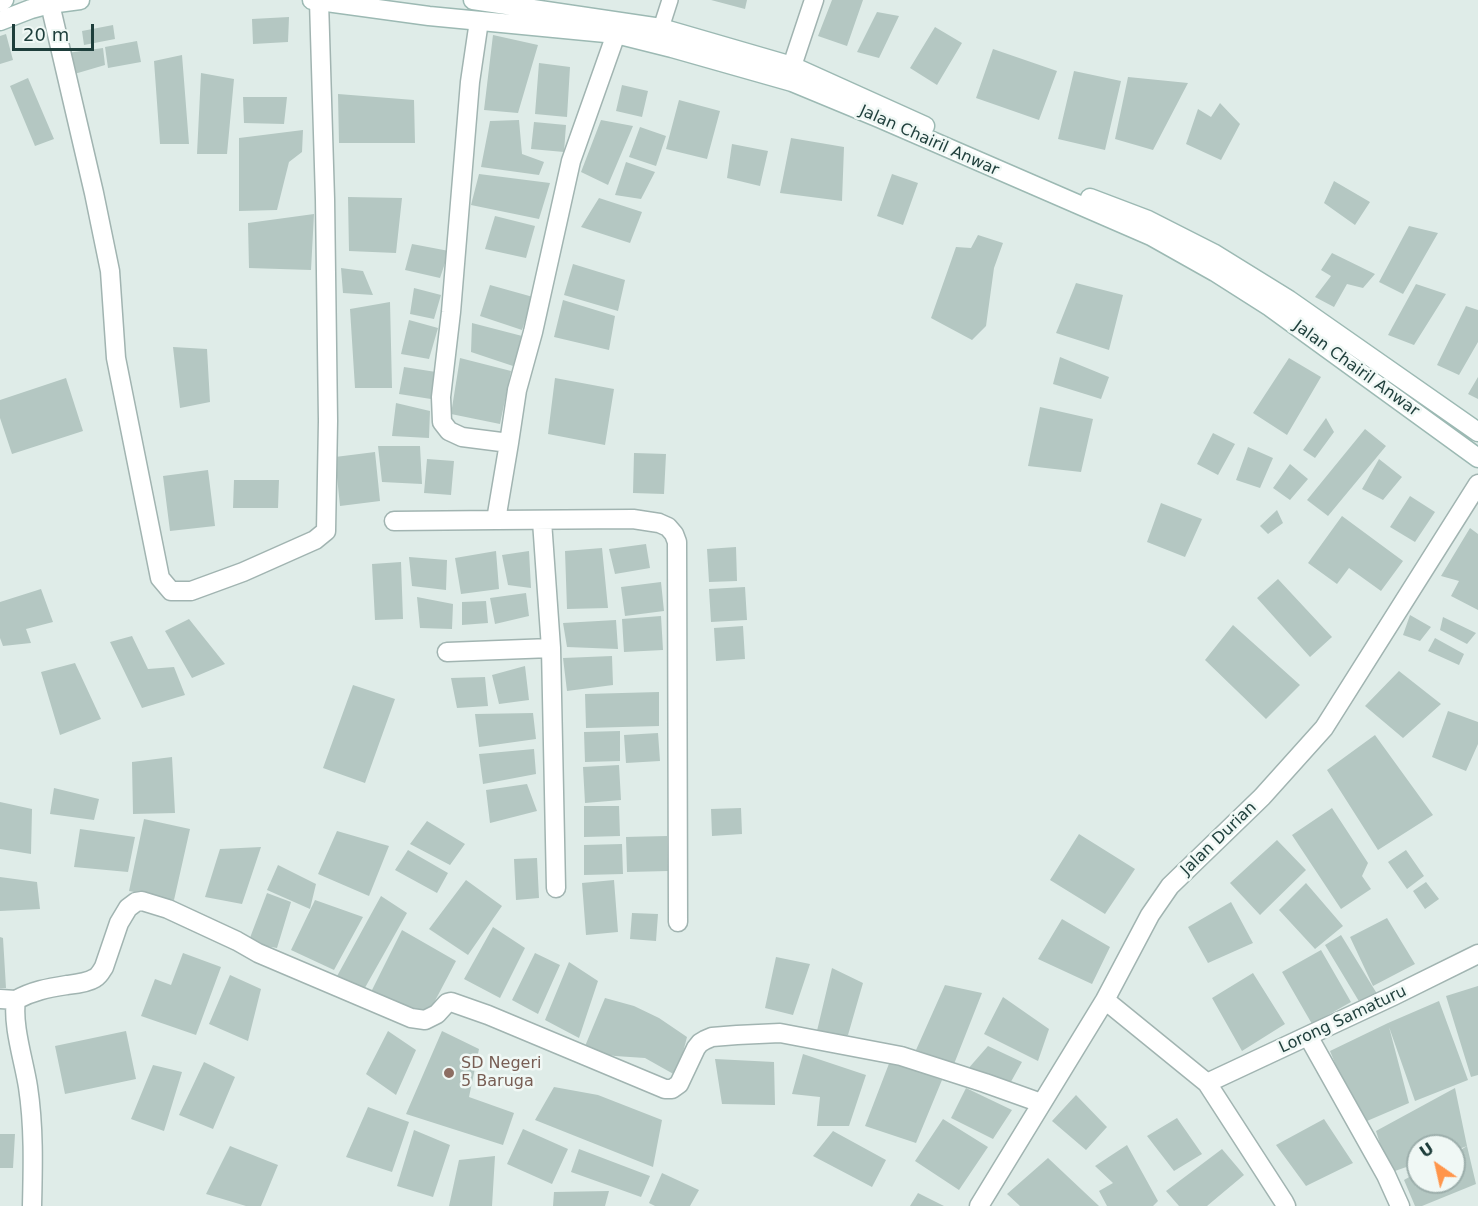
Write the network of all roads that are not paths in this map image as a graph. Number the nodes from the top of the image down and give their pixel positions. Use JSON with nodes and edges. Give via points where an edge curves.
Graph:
{"nodes":[{"id":1,"x":80,"y":0,"type":"edge"},
{"id":2,"x":312,"y":0,"type":"edge"},
{"id":3,"x":319,"y":0,"type":"edge"},
{"id":4,"x":473,"y":0,"type":"edge"},
{"id":5,"x":670,"y":0,"type":"edge"},
{"id":6,"x":814,"y":0,"type":"edge"},
{"id":7,"x":50,"y":4,"type":"junction"},
{"id":8,"x":0,"y":21,"type":"edge"},
{"id":9,"x":479,"y":21,"type":"junction"},
{"id":10,"x":661,"y":28,"type":"junction"},
{"id":11,"x":616,"y":34,"type":"junction"},
{"id":12,"x":792,"y":66,"type":"junction"},
{"id":13,"x":1478,"y":432,"type":"edge"},
{"id":14,"x":509,"y":443,"type":"junction"},
{"id":15,"x":1478,"y":458,"type":"edge"},
{"id":16,"x":1478,"y":484,"type":"edge"},
{"id":17,"x":496,"y":520,"type":"junction"},
{"id":18,"x":394,"y":521,"type":"dead end"},
{"id":19,"x":542,"y":521,"type":"junction"},
{"id":20,"x":551,"y":648,"type":"junction"},
{"id":21,"x":447,"y":652,"type":"dead end"},
{"id":22,"x":556,"y":888,"type":"dead end"},
{"id":23,"x":678,"y":922,"type":"dead end"},
{"id":24,"x":1478,"y":954,"type":"edge"},
{"id":25,"x":8,"y":1000,"type":"edge"},
{"id":26,"x":1105,"y":1000,"type":"junction"},
{"id":27,"x":1308,"y":1036,"type":"junction"},
{"id":28,"x":1207,"y":1083,"type":"junction"},
{"id":29,"x":1041,"y":1103,"type":"junction"},
{"id":30,"x":32,"y":1206,"type":"edge"},
{"id":31,"x":978,"y":1206,"type":"edge"},
{"id":32,"x":1286,"y":1206,"type":"edge"},
{"id":33,"x":1400,"y":1206,"type":"edge"}],
"edges":[{"from":1,"to":7,"type":"street"},
{"from":2,"to":3,"type":"street","name":"Jalan Chairil Anwar"},
{"from":3,"to":7,"type":"street","via":[[327,316],[326,531],[315,540],[243,572],[190,591],[171,591],[160,578],[116,358],[110,271]]},
{"from":3,"to":9,"type":"street","name":"Jalan Chairil Anwar"},
{"from":4,"to":10,"type":"street","name":"Jalan Chairil Anwar"},
{"from":5,"to":10,"type":"lane"},
{"from":6,"to":12,"type":"street"},
{"from":7,"to":8,"type":"street"},
{"from":9,"to":11,"type":"street","name":"Jalan Chairil Anwar"},
{"from":9,"to":14,"type":"street","via":[[470,82],[441,397],[442,422],[448,431],[462,437]]},
{"from":10,"to":12,"type":"street","name":"Jalan Chairil Anwar"},
{"from":11,"to":14,"type":"street","via":[[571,161],[517,390]]},
{"from":11,"to":15,"type":"street","name":"Jalan Chairil Anwar","via":[[792,82],[1151,236],[1270,307]]},
{"from":12,"to":13,"type":"street","name":"Jalan Chairil Anwar","via":[[1025,172],[1148,220],[1213,254],[1289,300]]},
{"from":14,"to":17,"type":"street"},
{"from":16,"to":26,"type":"street","name":"Jalan Durian","via":[[1324,728],[1262,797],[1170,886],[1150,915]]},
{"from":17,"to":18,"type":"street"},
{"from":17,"to":19,"type":"street"},
{"from":19,"to":20,"type":"street"},
{"from":19,"to":23,"type":"street","via":[[633,519],[668,527],[677,542]]},
{"from":20,"to":21,"type":"street"},
{"from":20,"to":22,"type":"street"},
{"from":24,"to":27,"type":"street","name":"Lorong Samaturu"},
{"from":25,"to":29,"type":"street","via":[[95,978],[104,967],[128,908],[142,901],[168,909],[258,953],[411,1018],[425,1020],[451,1002],[665,1089],[678,1085],[696,1048],[705,1040],[780,1034],[901,1056]]},
{"from":25,"to":30,"type":"street","via":[[15,1009],[28,1089],[33,1144]]},
{"from":26,"to":28,"type":"street"},
{"from":26,"to":29,"type":"street","name":"Jalan Durian"},
{"from":27,"to":28,"type":"street","name":"Lorong Samaturu"},
{"from":27,"to":33,"type":"street"},
{"from":28,"to":32,"type":"street"},
{"from":29,"to":31,"type":"street","name":"Jalan Durian"}]}
